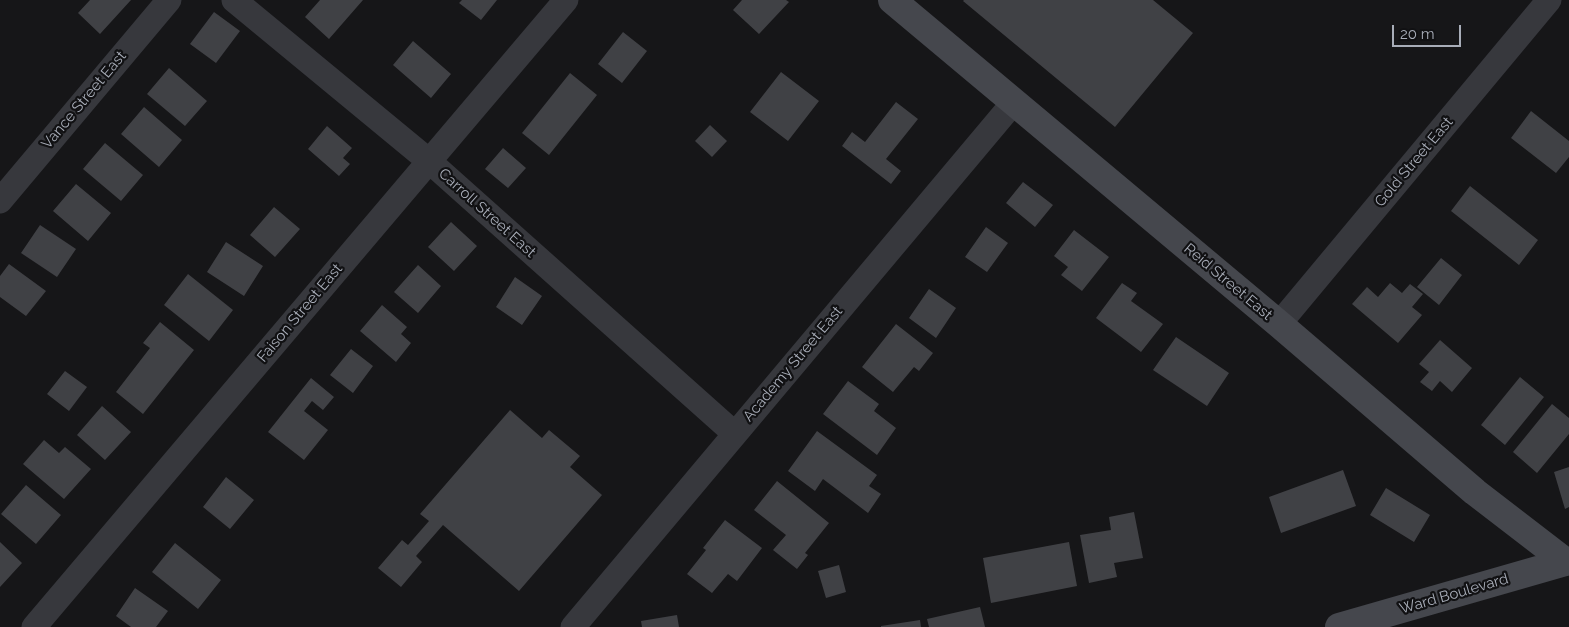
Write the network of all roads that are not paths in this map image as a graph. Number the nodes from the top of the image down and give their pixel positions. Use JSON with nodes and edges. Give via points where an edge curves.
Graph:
{"nodes":[{"id":1,"x":169,"y":0,"type":"edge"},
{"id":2,"x":234,"y":0,"type":"edge"},
{"id":3,"x":566,"y":0,"type":"edge"},
{"id":4,"x":892,"y":0,"type":"edge"},
{"id":5,"x":1549,"y":0,"type":"edge"},
{"id":6,"x":1014,"y":102,"type":"junction"},
{"id":7,"x":429,"y":161,"type":"junction"},
{"id":8,"x":0,"y":201,"type":"edge"},
{"id":9,"x":1279,"y":324,"type":"junction"},
{"id":10,"x":735,"y":434,"type":"junction"},
{"id":11,"x":1568,"y":562,"type":"edge"},
{"id":12,"x":34,"y":627,"type":"edge"},
{"id":13,"x":572,"y":627,"type":"edge"},
{"id":14,"x":1339,"y":627,"type":"edge"}],
"edges":[{"from":1,"to":8,"type":"street","name":"Vance Street East"},
{"from":2,"to":7,"type":"street","name":"Carroll Street East"},
{"from":3,"to":7,"type":"street","name":"Faison Street East"},
{"from":4,"to":6,"type":"street","name":"Reid Street East"},
{"from":5,"to":9,"type":"street","name":"Gold Street East"},
{"from":6,"to":9,"type":"street","name":"Reid Street East"},
{"from":6,"to":10,"type":"street","name":"Academy Street East"},
{"from":7,"to":10,"type":"street","name":"Carroll Street East"},
{"from":7,"to":12,"type":"street","name":"Faison Street East"},
{"from":9,"to":11,"type":"street","name":"Reid Street East","via":[[1475,492]]},
{"from":10,"to":13,"type":"street","name":"Academy Street East"},
{"from":11,"to":14,"type":"street","name":"Ward Boulevard"}]}
